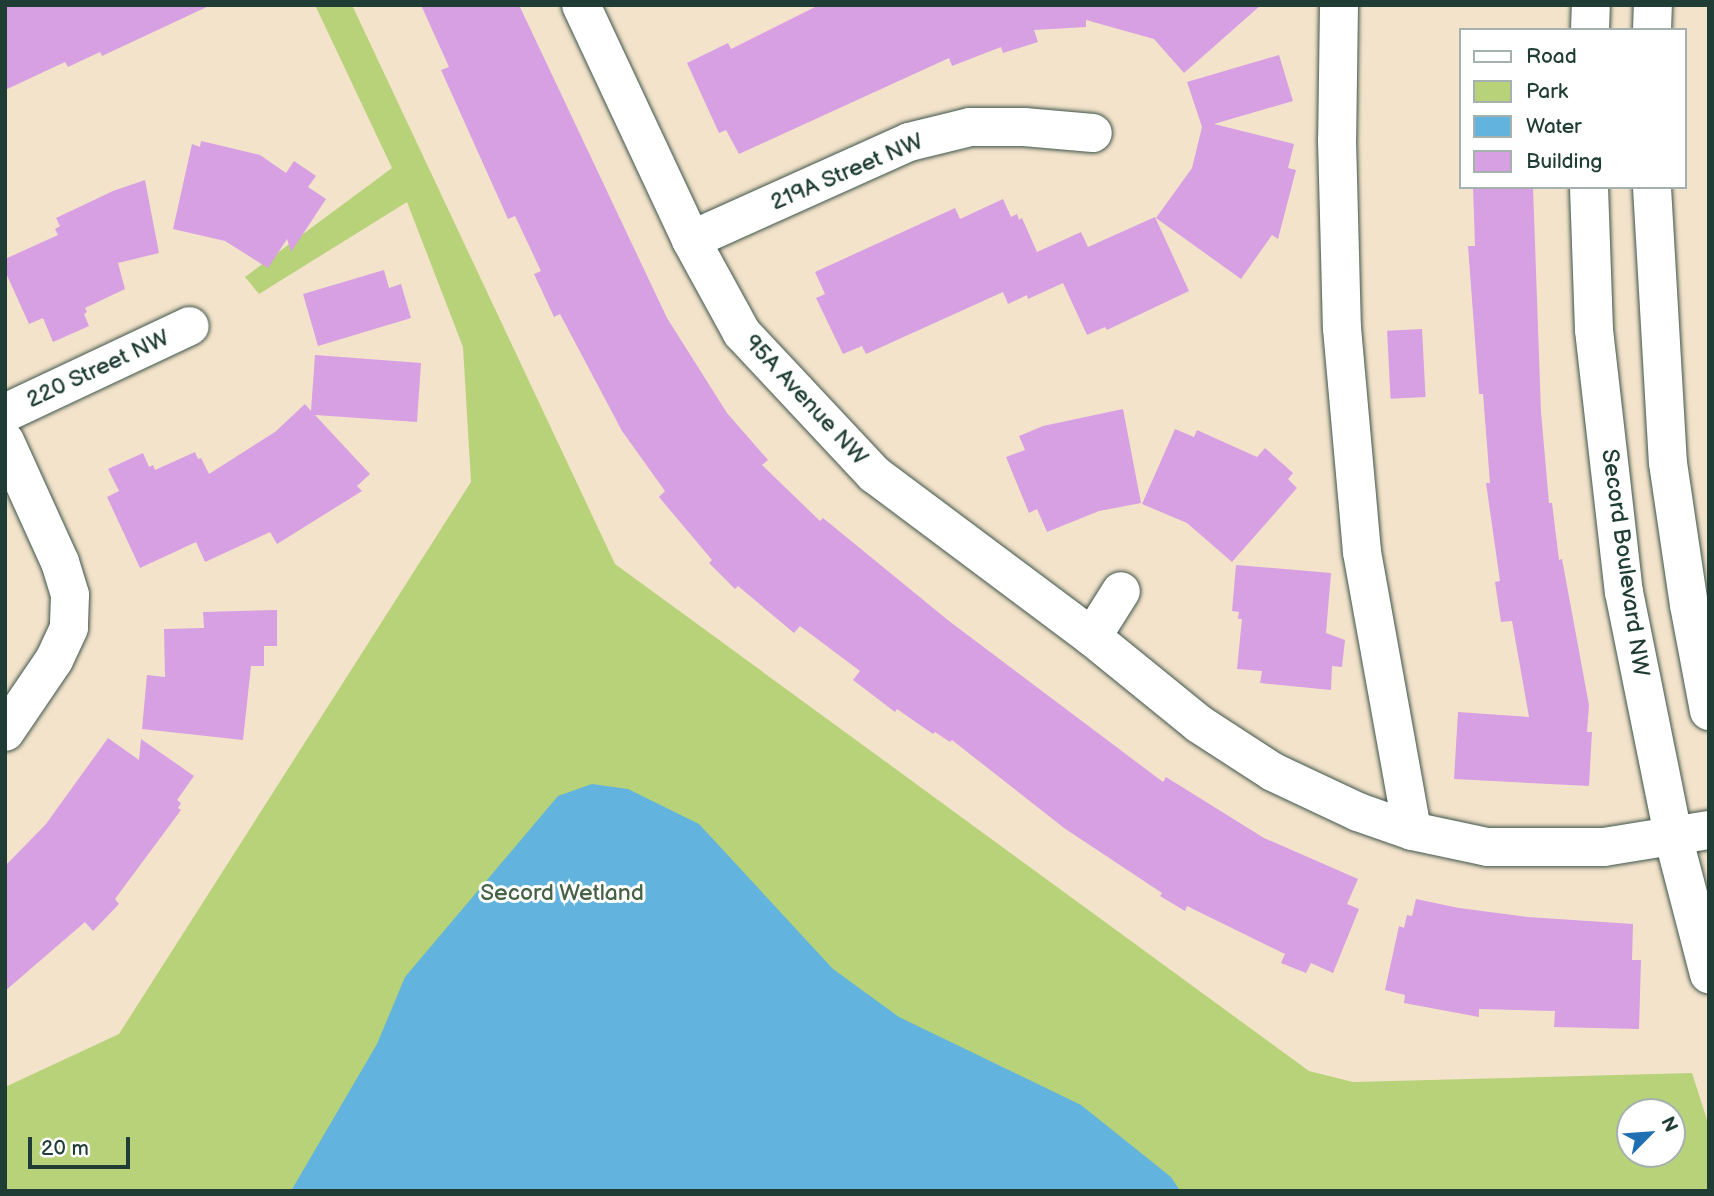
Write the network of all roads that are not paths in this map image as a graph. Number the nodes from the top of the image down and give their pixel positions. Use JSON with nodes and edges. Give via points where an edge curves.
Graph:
{"nodes":[{"id":1,"x":581,"y":5,"type":"edge"},
{"id":2,"x":1339,"y":5,"type":"edge"},
{"id":3,"x":1591,"y":5,"type":"edge"},
{"id":4,"x":1653,"y":5,"type":"edge"},
{"id":5,"x":1590,"y":28,"type":"edge"},
{"id":6,"x":1652,"y":28,"type":"edge"},
{"id":7,"x":1093,"y":133,"type":"dead end"},
{"id":8,"x":1589,"y":189,"type":"edge"},
{"id":9,"x":1652,"y":189,"type":"edge"},
{"id":10,"x":691,"y":240,"type":"junction"},
{"id":11,"x":190,"y":326,"type":"dead end"},
{"id":12,"x":5,"y":413,"type":"edge"},
{"id":13,"x":5,"y":441,"type":"edge"},
{"id":14,"x":1121,"y":591,"type":"dead end"},
{"id":15,"x":1092,"y":637,"type":"junction"},
{"id":16,"x":1709,"y":710,"type":"edge"},
{"id":17,"x":5,"y":732,"type":"edge"},
{"id":18,"x":1412,"y":831,"type":"junction"},
{"id":19,"x":1691,"y":833,"type":"edge"},
{"id":20,"x":1709,"y":974,"type":"edge"}],
"edges":[{"from":1,"to":10,"type":"street","name":"95A Avenue NW"},
{"from":2,"to":18,"type":"street","via":[[1337,140],[1345,368],[1362,552]]},
{"from":3,"to":5,"type":"street"},
{"from":4,"to":6,"type":"street"},
{"from":7,"to":10,"type":"street","name":"219A Street NW","via":[[970,127],[909,142]]},
{"from":8,"to":19,"type":"street","name":"Secord Boulevard NW","via":[[1594,330],[1624,592]]},
{"from":9,"to":16,"type":"street","via":[[1668,463]]},
{"from":10,"to":15,"type":"street","name":"95A Avenue NW","via":[[742,332],[874,474]]},
{"from":11,"to":12,"type":"street","name":"220 Street NW"},
{"from":13,"to":17,"type":"street","via":[[60,562],[70,595],[69,628],[54,660]]},
{"from":14,"to":15,"type":"street"},
{"from":15,"to":18,"type":"street","name":"95A Avenue NW","via":[[1199,724],[1273,772],[1357,812]]},
{"from":18,"to":19,"type":"street","name":"95A Avenue NW","via":[[1487,848],[1534,849],[1604,847]]},
{"from":19,"to":20,"type":"street","name":"Secord Boulevard NW"}]}
